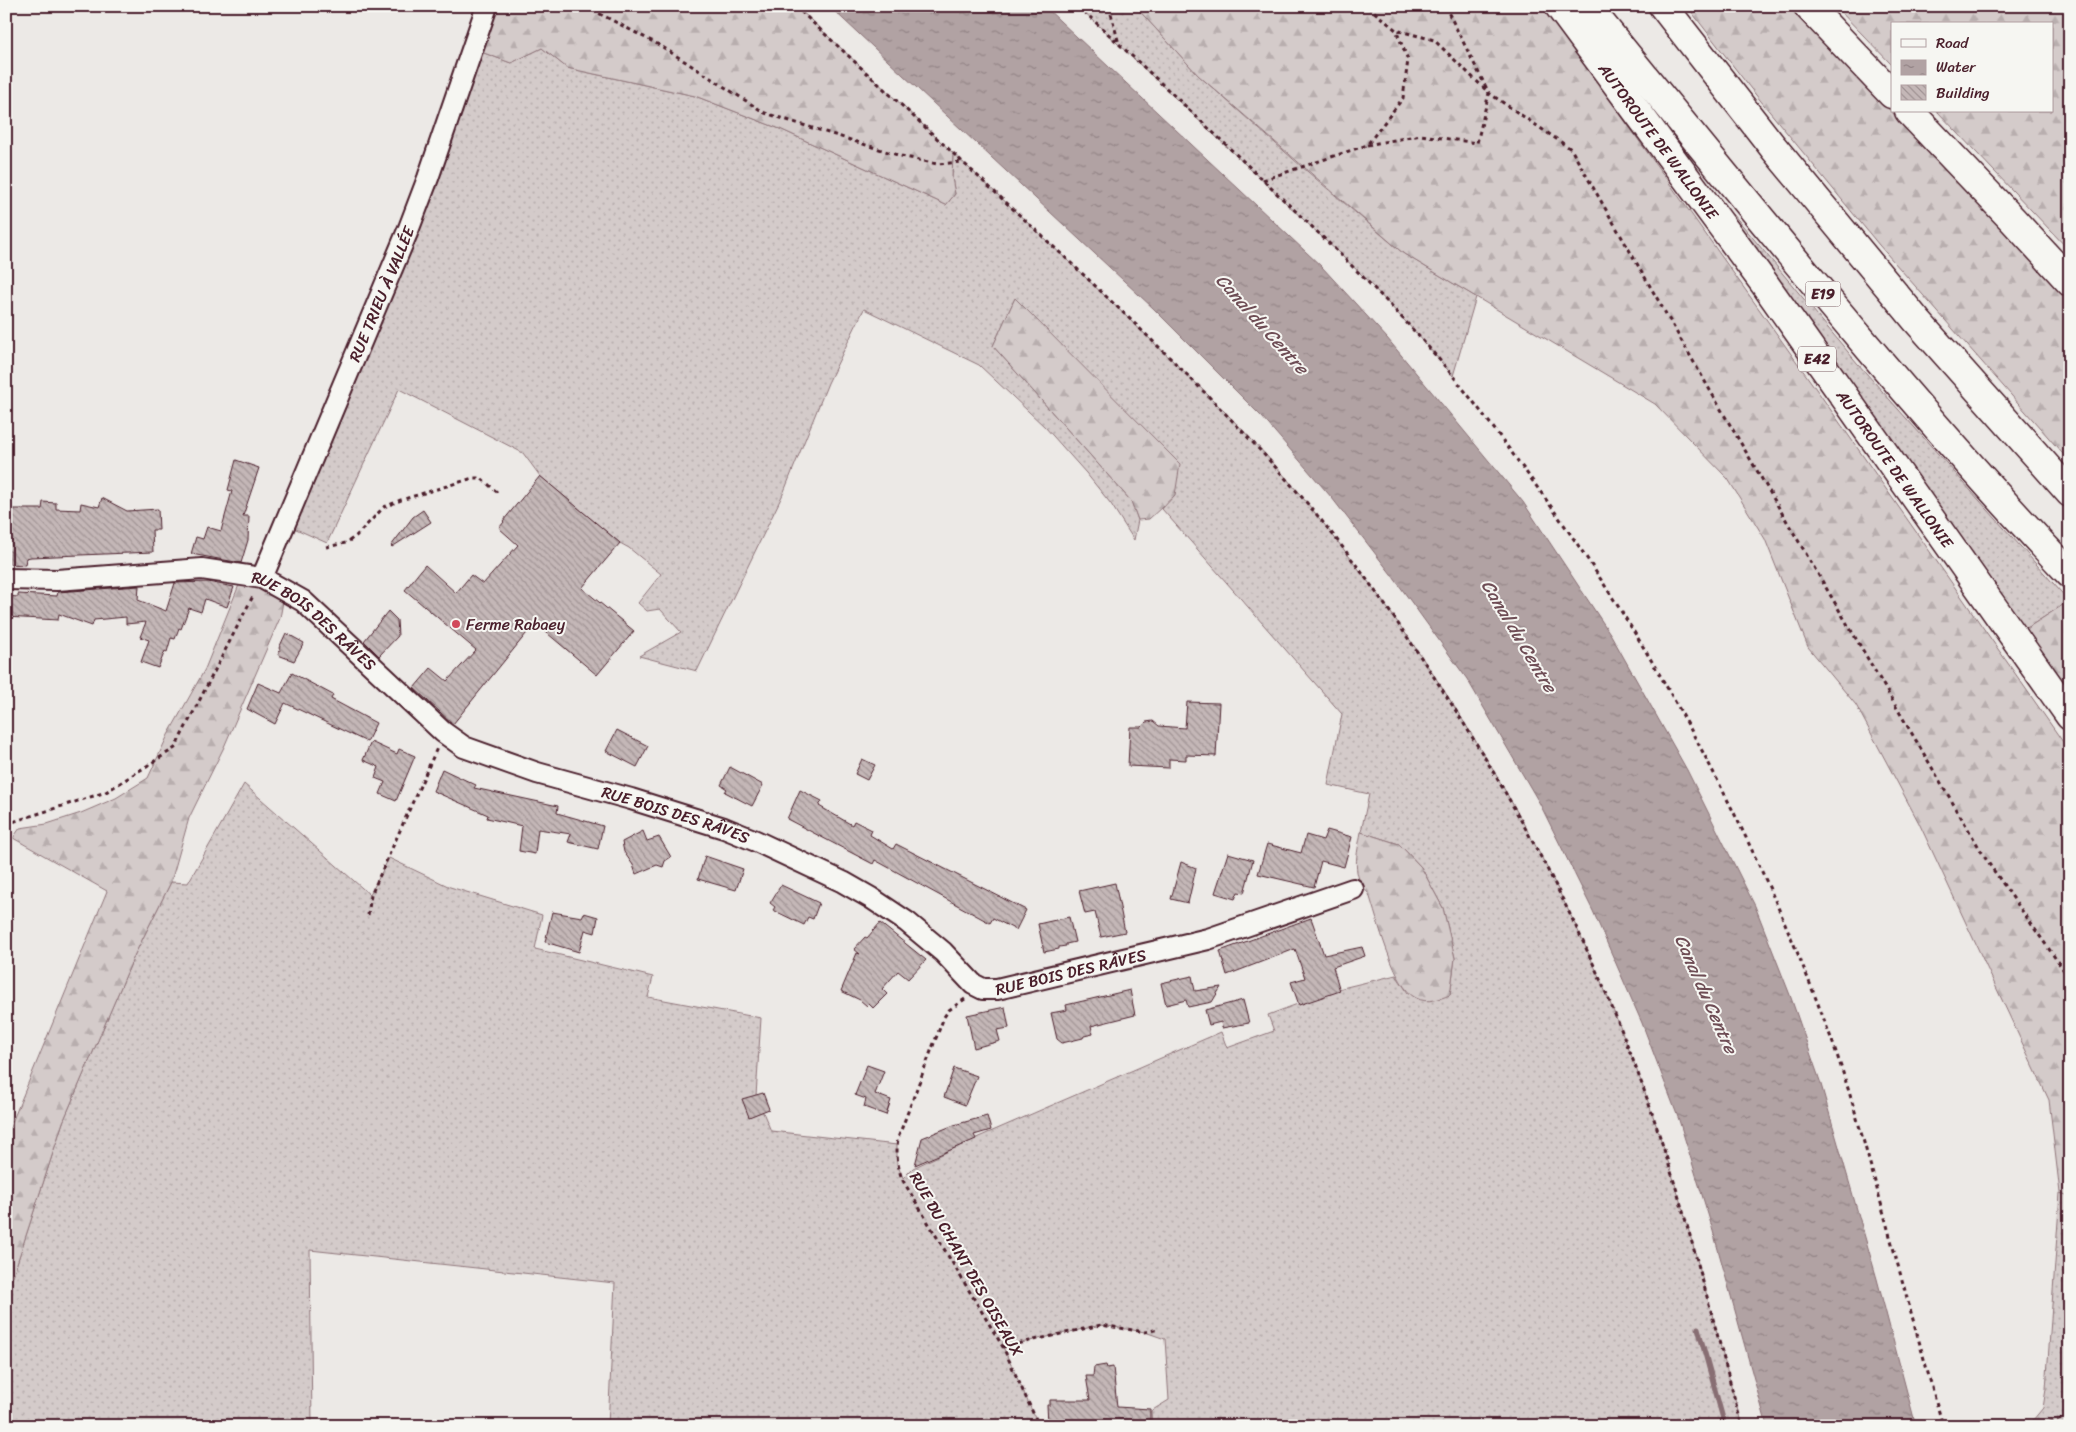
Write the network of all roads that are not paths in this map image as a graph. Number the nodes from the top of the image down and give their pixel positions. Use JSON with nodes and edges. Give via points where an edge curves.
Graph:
{"nodes":[{"id":1,"x":487,"y":6,"type":"edge"},
{"id":2,"x":1559,"y":6,"type":"edge"},
{"id":3,"x":1587,"y":6,"type":"edge"},
{"id":4,"x":1663,"y":6,"type":"edge"},
{"id":5,"x":1808,"y":6,"type":"edge"},
{"id":6,"x":1891,"y":93,"type":"edge"},
{"id":7,"x":1910,"y":112,"type":"edge"},
{"id":8,"x":2070,"y":282,"type":"edge"},
{"id":9,"x":2070,"y":494,"type":"edge"},
{"id":10,"x":2070,"y":574,"type":"edge"},
{"id":11,"x":262,"y":578,"type":"junction"},
{"id":12,"x":6,"y":579,"type":"edge"},
{"id":13,"x":2070,"y":716,"type":"edge"},
{"id":14,"x":1353,"y":889,"type":"dead end"}],
"edges":[{"from":1,"to":11,"type":"street","name":"RUE TRIEU À VALLÉE","via":[[409,228]]},
{"from":2,"to":13,"type":"highway","name":"AUTOROUTE DE WALLONIE","number":"E42","via":[[1764,283]]},
{"from":3,"to":10,"type":"highway","number":"E19","via":[[1874,356]]},
{"from":4,"to":9,"type":"highway","via":[[1773,148],[1917,321]]},
{"from":5,"to":6,"type":"highway"},
{"from":7,"to":8,"type":"highway"},
{"from":11,"to":12,"type":"street","name":"RUE BOIS DES RÂVES","via":[[202,569],[57,580]]},
{"from":11,"to":14,"type":"street","name":"RUE BOIS DES RÂVES","via":[[303,601],[443,732],[464,747],[536,774],[678,813],[756,840],[871,898],[907,922],[943,952],[973,984],[983,989],[997,990],[1208,939]]}]}
